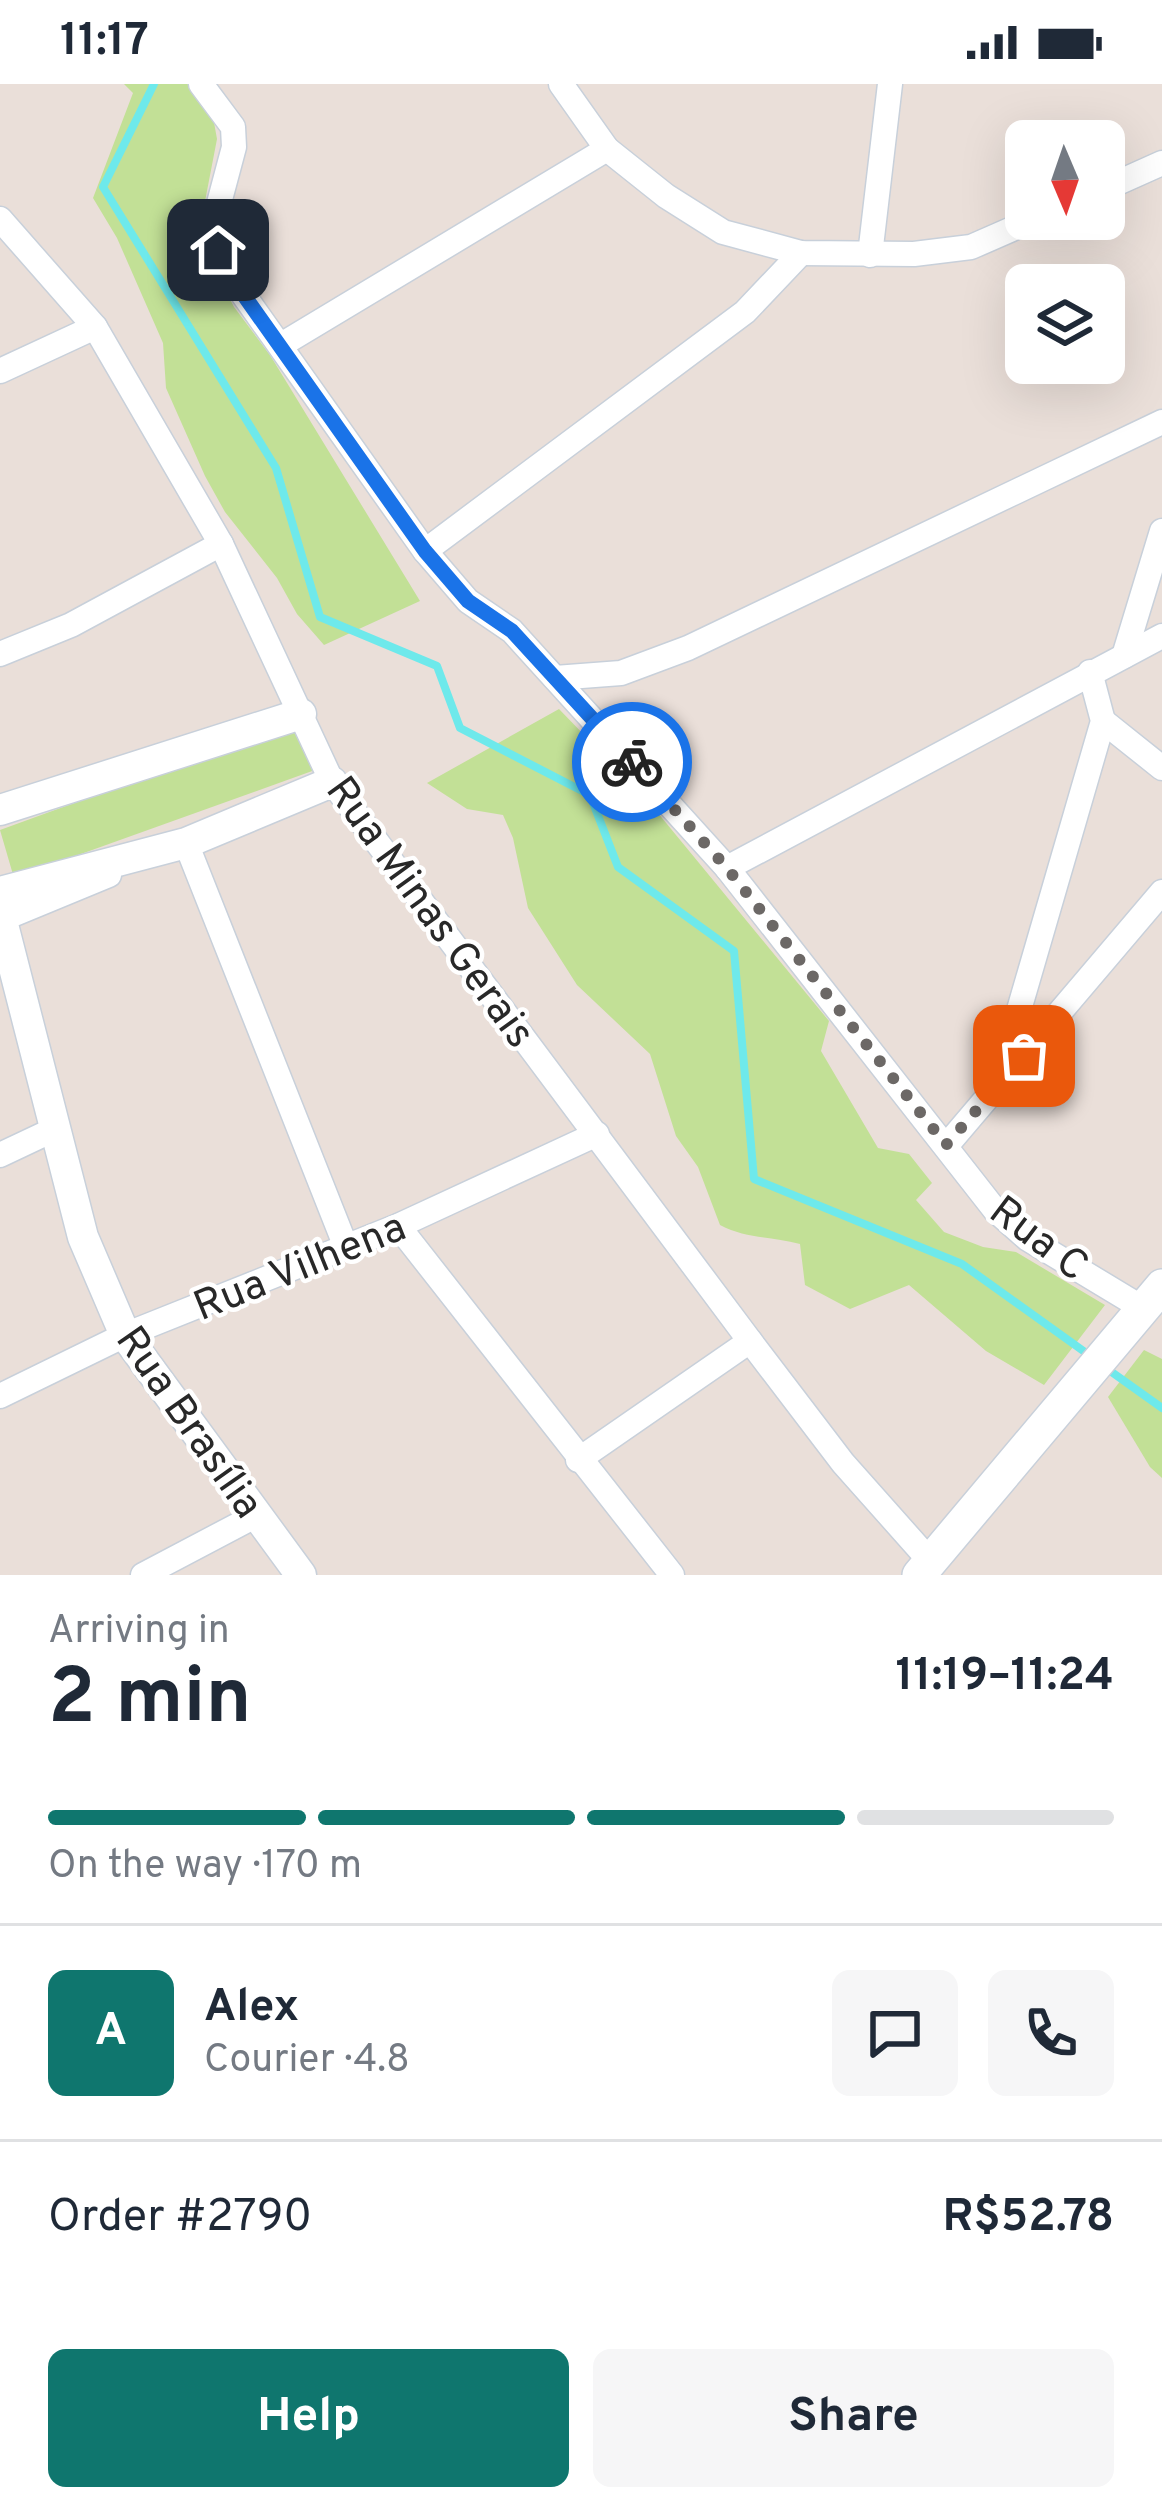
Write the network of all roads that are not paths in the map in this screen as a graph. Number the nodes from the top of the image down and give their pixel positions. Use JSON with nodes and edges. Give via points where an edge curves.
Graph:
{"nodes":[{"id":1,"x":201,"y":84,"type":"edge"},
{"id":2,"x":561,"y":84,"type":"edge"},
{"id":3,"x":890,"y":84,"type":"edge"},
{"id":4,"x":607,"y":149,"type":"junction"},
{"id":5,"x":1162,"y":164,"type":"edge"},
{"id":6,"x":1125,"y":180,"type":"edge"},
{"id":7,"x":0,"y":219,"type":"edge"},
{"id":8,"x":1005,"y":232,"type":"edge"},
{"id":9,"x":801,"y":254,"type":"junction"},
{"id":10,"x":871,"y":255,"type":"junction"},
{"id":11,"x":95,"y":327,"type":"junction"},
{"id":12,"x":281,"y":345,"type":"junction"},
{"id":13,"x":0,"y":371,"type":"edge"},
{"id":14,"x":1162,"y":422,"type":"edge"},
{"id":15,"x":1162,"y":531,"type":"edge"},
{"id":16,"x":221,"y":544,"type":"junction"},
{"id":17,"x":425,"y":551,"type":"junction"},
{"id":18,"x":1162,"y":636,"type":"edge"},
{"id":19,"x":0,"y":654,"type":"edge"},
{"id":20,"x":1124,"y":656,"type":"junction"},
{"id":21,"x":1090,"y":672,"type":"junction"},
{"id":22,"x":555,"y":677,"type":"junction"},
{"id":23,"x":301,"y":714,"type":"junction"},
{"id":24,"x":1103,"y":721,"type":"junction"},
{"id":25,"x":1162,"y":767,"type":"edge"},
{"id":26,"x":332,"y":782,"type":"junction"},
{"id":27,"x":0,"y":810,"type":"edge"},
{"id":28,"x":186,"y":842,"type":"junction"},
{"id":29,"x":727,"y":868,"type":"junction"},
{"id":30,"x":1162,"y":892,"type":"edge"},
{"id":31,"x":1,"y":911,"type":"edge"},
{"id":32,"x":996,"y":1089,"type":"junction"},
{"id":33,"x":55,"y":1129,"type":"junction"},
{"id":34,"x":597,"y":1134,"type":"junction"},
{"id":35,"x":946,"y":1145,"type":"junction"},
{"id":36,"x":0,"y":1154,"type":"edge"},
{"id":37,"x":398,"y":1226,"type":"junction"},
{"id":38,"x":346,"y":1247,"type":"junction"},
{"id":39,"x":1143,"y":1310,"type":"edge"},
{"id":40,"x":125,"y":1335,"type":"junction"},
{"id":41,"x":750,"y":1341,"type":"junction"},
{"id":42,"x":0,"y":1396,"type":"edge"},
{"id":43,"x":578,"y":1460,"type":"junction"},
{"id":44,"x":257,"y":1515,"type":"junction"},
{"id":45,"x":927,"y":1570,"type":"edge"},
{"id":46,"x":143,"y":1575,"type":"edge"},
{"id":47,"x":301,"y":1575,"type":"edge"},
{"id":48,"x":672,"y":1575,"type":"edge"}],
"edges":[{"from":1,"to":12,"type":"street","name":"Rua C","via":[[233,127],[214,222],[218,250]]},
{"from":2,"to":4,"type":"street"},
{"from":3,"to":10,"type":"street"},
{"from":4,"to":9,"type":"street","via":[[724,232]]},
{"from":4,"to":12,"type":"street"},
{"from":5,"to":6,"type":"street"},
{"from":7,"to":11,"type":"street","name":"Rua Minas Gerais"},
{"from":8,"to":10,"type":"street","via":[[971,247]]},
{"from":9,"to":10,"type":"street"},
{"from":9,"to":17,"type":"street","via":[[746,312]]},
{"from":11,"to":13,"type":"street"},
{"from":11,"to":16,"type":"street","name":"Rua Minas Gerais"},
{"from":12,"to":17,"type":"street","name":"Rua C"},
{"from":14,"to":22,"type":"street","via":[[688,648],[621,674]]},
{"from":15,"to":20,"type":"street"},
{"from":16,"to":19,"type":"street"},
{"from":16,"to":23,"type":"street","name":"Rua Minas Gerais"},
{"from":17,"to":22,"type":"street","name":"Rua C"},
{"from":18,"to":20,"type":"street"},
{"from":20,"to":21,"type":"street"},
{"from":21,"to":24,"type":"street"},
{"from":21,"to":29,"type":"street"},
{"from":22,"to":29,"type":"street","name":"Rua C"},
{"from":23,"to":26,"type":"street","name":"Rua Minas Gerais"},
{"from":23,"to":27,"type":"street"},
{"from":24,"to":25,"type":"street"},
{"from":24,"to":32,"type":"street"},
{"from":26,"to":28,"type":"street"},
{"from":26,"to":34,"type":"street","name":"Rua Minas Gerais"},
{"from":28,"to":31,"type":"street"},
{"from":28,"to":38,"type":"street"},
{"from":29,"to":35,"type":"street","name":"Rua C"},
{"from":30,"to":32,"type":"street"},
{"from":31,"to":33,"type":"street","name":"Rua Brasília"},
{"from":32,"to":35,"type":"street"},
{"from":33,"to":36,"type":"street"},
{"from":33,"to":40,"type":"street","name":"Rua Brasília","via":[[82,1237]]},
{"from":34,"to":37,"type":"street","name":"Rua Vilhena"},
{"from":34,"to":41,"type":"street","name":"Rua Minas Gerais"},
{"from":35,"to":39,"type":"street","name":"Rua C","via":[[994,1210],[1028,1239]]},
{"from":37,"to":38,"type":"street","name":"Rua Vilhena"},
{"from":37,"to":43,"type":"street"},
{"from":38,"to":40,"type":"street","name":"Rua Vilhena"},
{"from":39,"to":45,"type":"main road"},
{"from":40,"to":42,"type":"street","name":"Rua Vilhena"},
{"from":40,"to":44,"type":"street","name":"Rua Brasília"},
{"from":41,"to":43,"type":"street"},
{"from":41,"to":45,"type":"street","name":"Rua Minas Gerais"},
{"from":43,"to":48,"type":"street"},
{"from":44,"to":46,"type":"street"},
{"from":44,"to":47,"type":"street","name":"Rua Brasília"}]}
